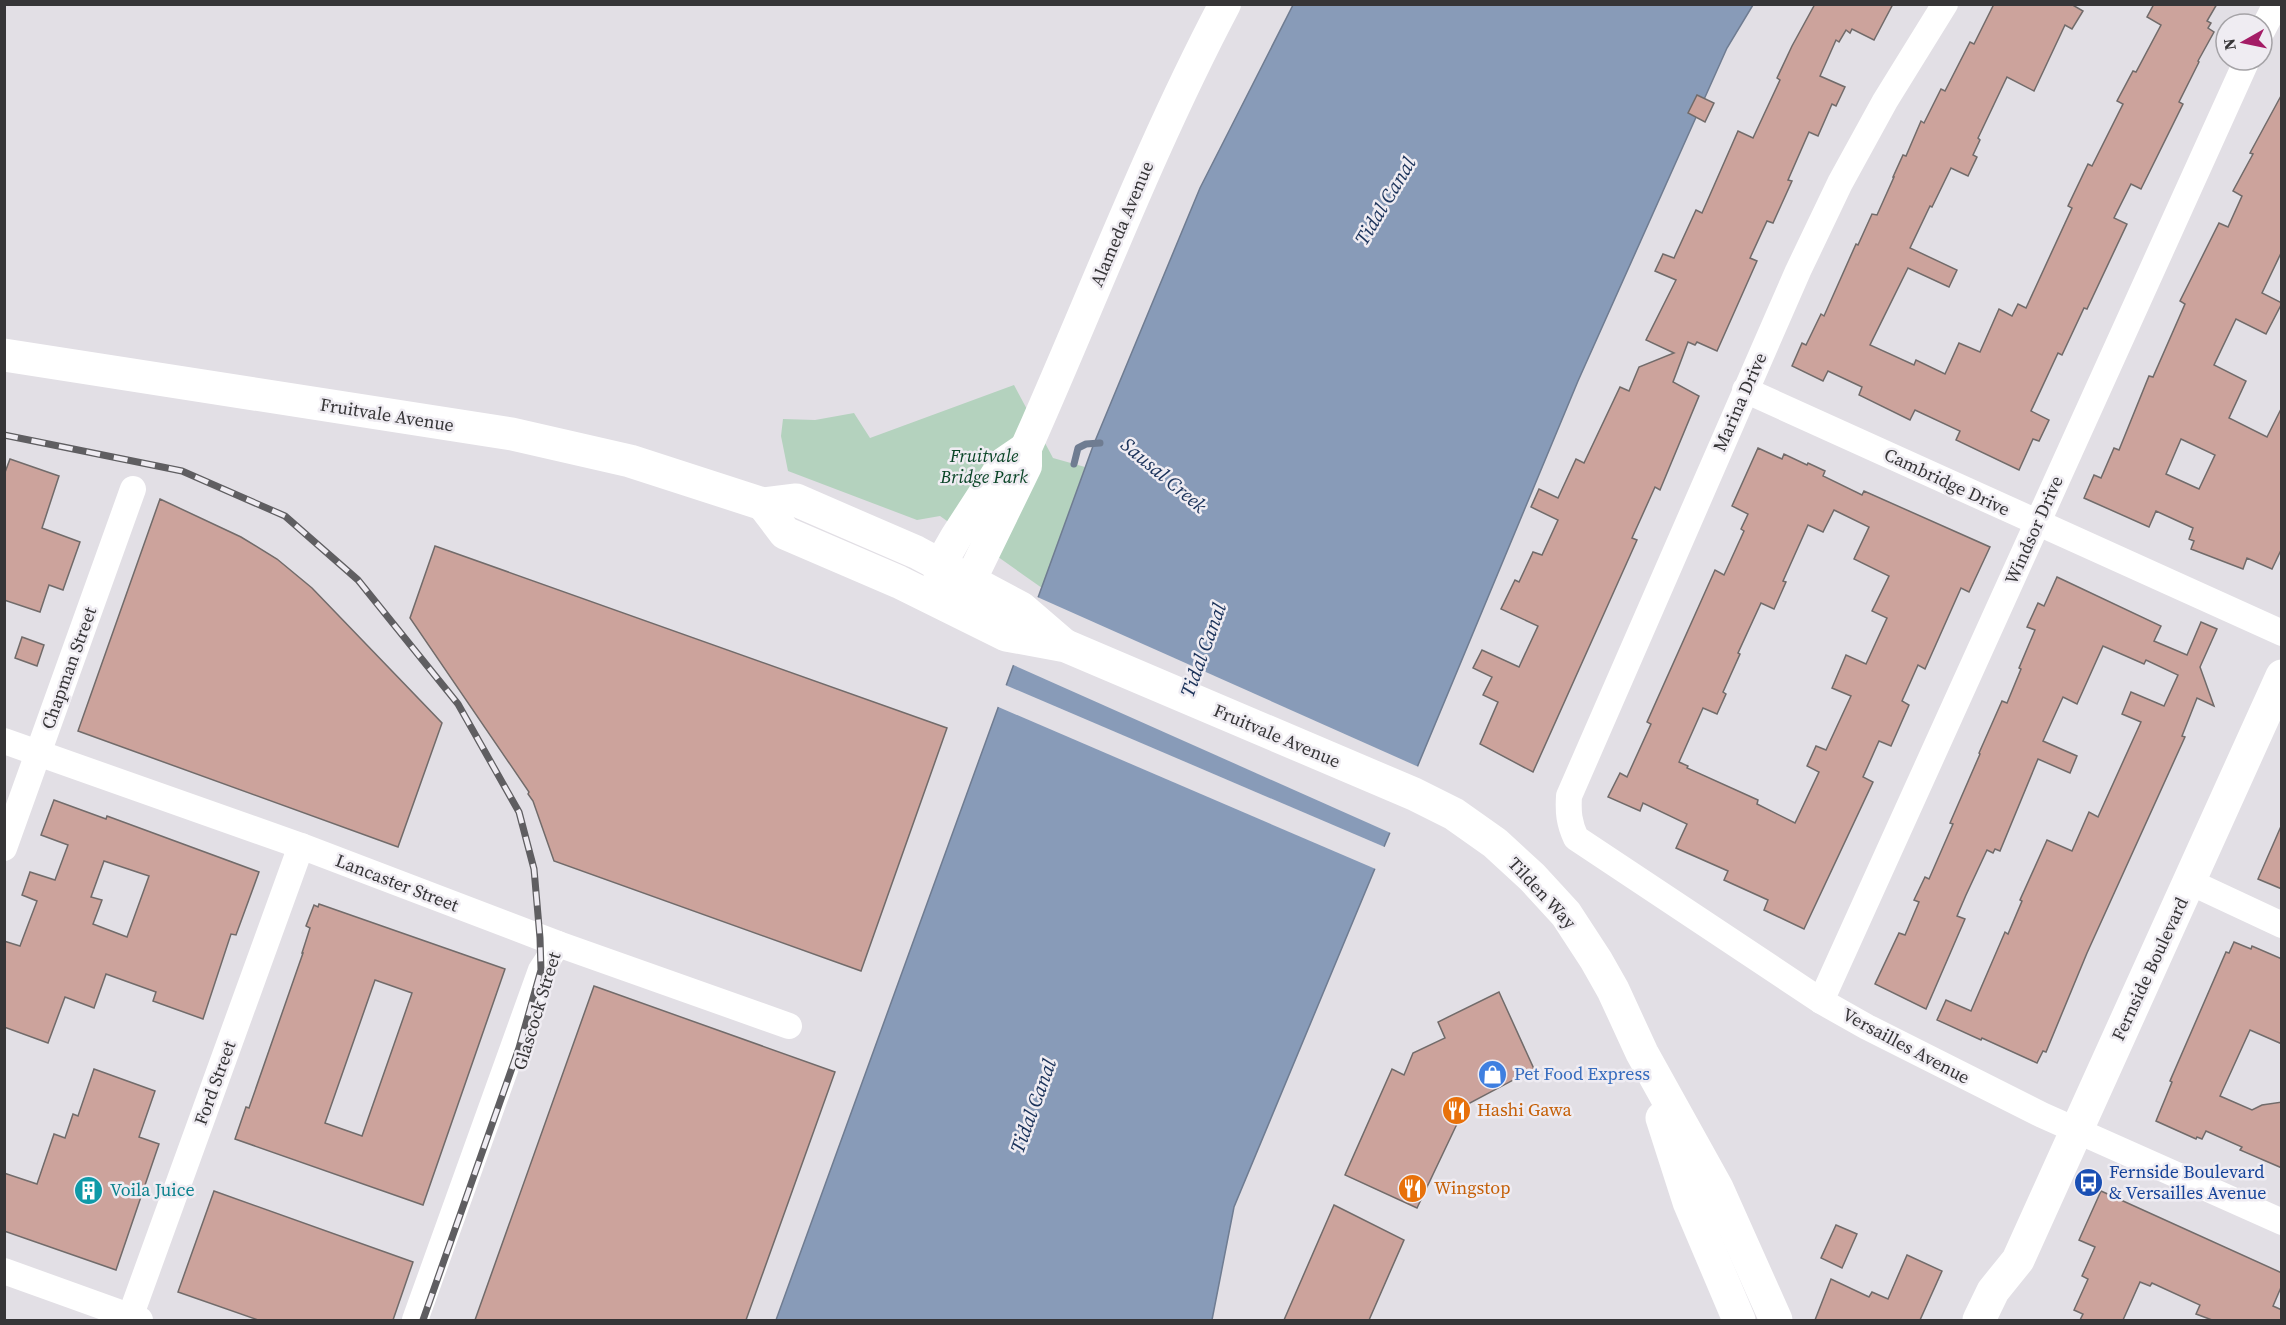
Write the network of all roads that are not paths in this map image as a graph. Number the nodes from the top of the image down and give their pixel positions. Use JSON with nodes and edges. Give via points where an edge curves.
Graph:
{"nodes":[{"id":1,"x":1225,"y":4,"type":"edge"},
{"id":2,"x":1945,"y":4,"type":"edge"},
{"id":3,"x":2242,"y":72,"type":"edge"},
{"id":4,"x":4,"y":355,"type":"edge"},
{"id":5,"x":1745,"y":390,"type":"junction"},
{"id":6,"x":1026,"y":448,"type":"junction"},
{"id":7,"x":134,"y":489,"type":"dead end"},
{"id":8,"x":763,"y":504,"type":"junction"},
{"id":9,"x":2038,"y":523,"type":"junction"},
{"id":10,"x":940,"y":564,"type":"junction"},
{"id":11,"x":970,"y":581,"type":"junction"},
{"id":12,"x":938,"y":602,"type":"junction"},
{"id":13,"x":1014,"y":621,"type":"junction"},
{"id":14,"x":2282,"y":633,"type":"edge"},
{"id":15,"x":2282,"y":676,"type":"edge"},
{"id":16,"x":4,"y":741,"type":"edge"},
{"id":17,"x":38,"y":753,"type":"junction"},
{"id":18,"x":1454,"y":814,"type":"joint"},
{"id":19,"x":1568,"y":815,"type":"joint"},
{"id":20,"x":301,"y":846,"type":"junction"},
{"id":21,"x":4,"y":848,"type":"edge"},
{"id":22,"x":2190,"y":882,"type":"junction"},
{"id":23,"x":2282,"y":925,"type":"edge"},
{"id":24,"x":558,"y":944,"type":"junction"},
{"id":25,"x":1821,"y":1000,"type":"junction"},
{"id":26,"x":789,"y":1026,"type":"dead end"},
{"id":27,"x":1642,"y":1053,"type":"junction"},
{"id":28,"x":2078,"y":1131,"type":"junction"},
{"id":29,"x":2282,"y":1222,"type":"edge"},
{"id":30,"x":2018,"y":1260,"type":"junction"},
{"id":31,"x":4,"y":1271,"type":"edge"},
{"id":32,"x":133,"y":1319,"type":"edge"},
{"id":33,"x":415,"y":1320,"type":"edge"},
{"id":34,"x":430,"y":1320,"type":"edge"},
{"id":35,"x":1739,"y":1320,"type":"edge"},
{"id":36,"x":1776,"y":1320,"type":"edge"},
{"id":37,"x":1978,"y":1320,"type":"edge"},
{"id":38,"x":2004,"y":1320,"type":"edge"}],
"edges":[{"from":1,"to":6,"type":"street","name":"Alameda Avenue","via":[[1157,144]]},
{"from":2,"to":5,"type":"street","name":"Marina Drive","via":[[1840,183]]},
{"from":3,"to":9,"type":"street","name":"Windsor Drive"},
{"from":4,"to":8,"type":"main road","name":"Fruitvale Avenue","via":[[512,434],[630,461]]},
{"from":5,"to":9,"type":"street","name":"Cambridge Drive"},
{"from":5,"to":19,"type":"street","name":"Marina Drive","via":[[1569,796]]},
{"from":6,"to":10,"type":"street","name":"Alameda Avenue","via":[[1004,463]]},
{"from":6,"to":11,"type":"street","name":"Alameda Avenue","via":[[1026,466]]},
{"from":7,"to":17,"type":"street","name":"Chapman Street"},
{"from":8,"to":10,"type":"main road","name":"Fruitvale Avenue","via":[[796,500]]},
{"from":8,"to":12,"type":"main road","name":"Fruitvale Avenue","via":[[785,533]]},
{"from":9,"to":14,"type":"street","name":"Cambridge Drive"},
{"from":9,"to":25,"type":"street","name":"Windsor Drive"},
{"from":10,"to":11,"type":"main road","name":"Fruitvale Avenue"},
{"from":10,"to":12,"type":"street","name":"Alameda Avenue"},
{"from":11,"to":12,"type":"street"},
{"from":11,"to":13,"type":"main road","name":"Fruitvale Avenue"},
{"from":12,"to":13,"type":"main road","name":"Fruitvale Avenue"},
{"from":13,"to":18,"type":"main road","name":"Fruitvale Avenue"},
{"from":15,"to":22,"type":"main road","name":"Fernside Boulevard"},
{"from":16,"to":17,"type":"street","name":"Lancaster Street"},
{"from":17,"to":20,"type":"street","name":"Lancaster Street"},
{"from":17,"to":21,"type":"street","name":"Chapman Street"},
{"from":18,"to":27,"type":"main road","name":"Tilden Way","via":[[1495,843],[1566,914],[1602,970]]},
{"from":19,"to":25,"type":"street","name":"Versailles Avenue","via":[[1576,838]]},
{"from":20,"to":24,"type":"street","name":"Lancaster Street"},
{"from":20,"to":32,"type":"street","name":"Ford Street"},
{"from":22,"to":23,"type":"street"},
{"from":22,"to":28,"type":"main road","name":"Fernside Boulevard"},
{"from":24,"to":26,"type":"street","name":"Lancaster Street"},
{"from":24,"to":33,"type":"street","name":"Glascock Street","via":[[541,970]]},
{"from":24,"to":34,"type":"street","name":"Glascock Street","via":[[538,1015]]},
{"from":25,"to":28,"type":"street","name":"Versailles Avenue","via":[[1918,1054]]},
{"from":27,"to":35,"type":"main road","name":"Tilden Way","via":[[1689,1202]]},
{"from":27,"to":36,"type":"main road","name":"Tilden Way","via":[[1717,1188]]},
{"from":28,"to":29,"type":"street","name":"Versailles Avenue"},
{"from":28,"to":30,"type":"main road","name":"Fernside Boulevard"},
{"from":30,"to":37,"type":"main road","name":"Fernside Boulevard","via":[[1993,1291]]},
{"from":30,"to":38,"type":"main road","name":"Fernside Boulevard"},
{"from":31,"to":32,"type":"street"}]}
